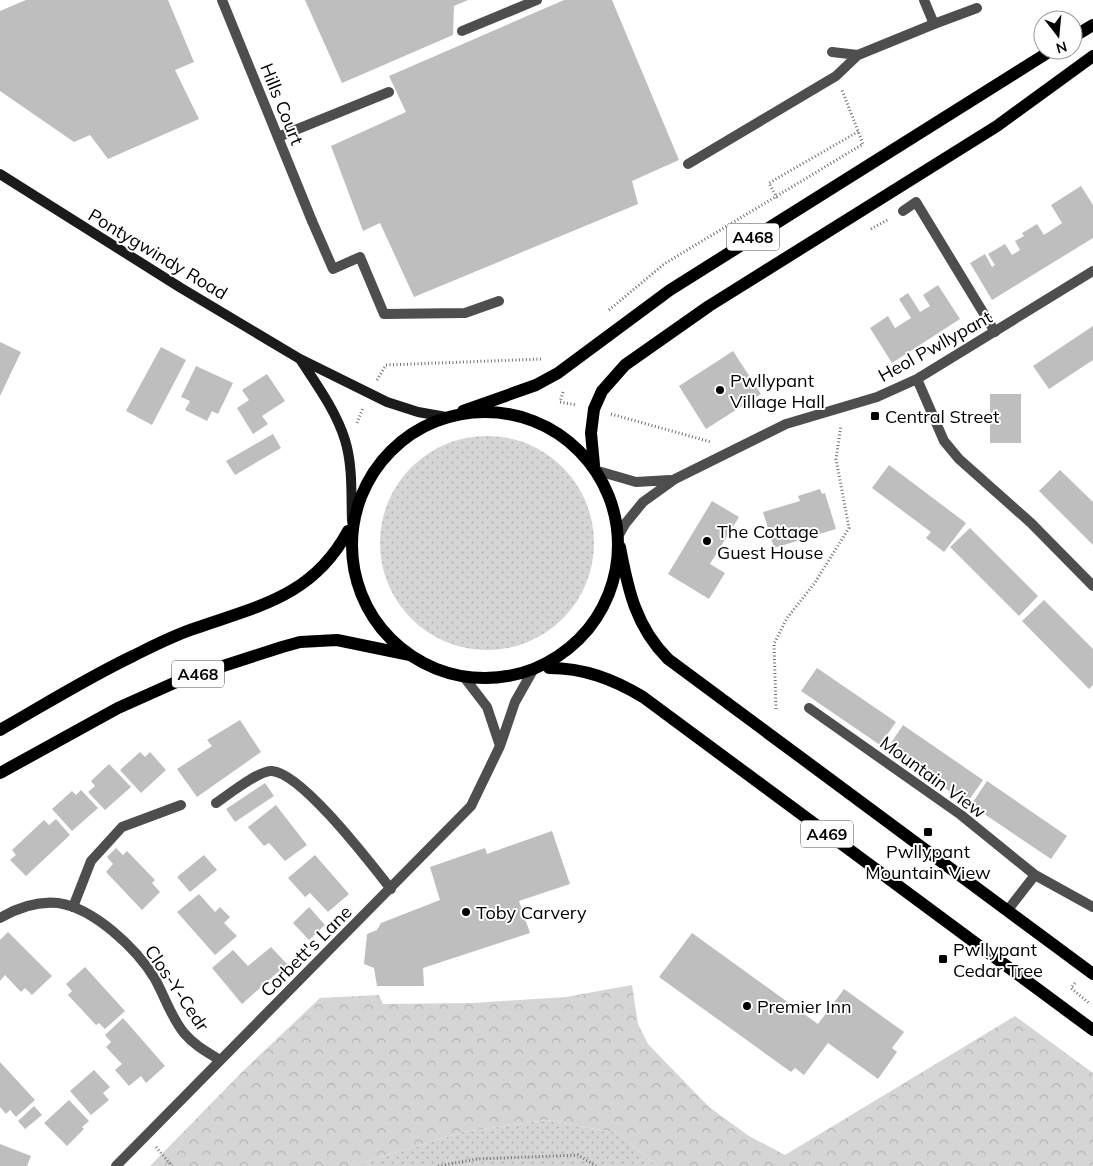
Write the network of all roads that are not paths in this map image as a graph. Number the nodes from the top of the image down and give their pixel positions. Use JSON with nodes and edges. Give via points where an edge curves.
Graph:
{"nodes":[{"id":1,"x":222,"y":0,"type":"edge"},
{"id":2,"x":537,"y":0,"type":"edge"},
{"id":3,"x":924,"y":0,"type":"edge"},
{"id":4,"x":977,"y":8,"type":"dead end"},
{"id":5,"x":934,"y":24,"type":"junction"},
{"id":6,"x":462,"y":31,"type":"dead end"},
{"id":7,"x":832,"y":52,"type":"dead end"},
{"id":8,"x":858,"y":55,"type":"junction"},
{"id":9,"x":1093,"y":56,"type":"edge"},
{"id":10,"x":1036,"y":60,"type":"edge"},
{"id":11,"x":389,"y":92,"type":"dead end"},
{"id":12,"x":278,"y":136,"type":"junction"},
{"id":13,"x":688,"y":164,"type":"dead end"},
{"id":14,"x":0,"y":174,"type":"edge"},
{"id":15,"x":903,"y":211,"type":"dead end"},
{"id":16,"x":1093,"y":270,"type":"edge"},
{"id":17,"x":499,"y":301,"type":"dead end"},
{"id":18,"x":995,"y":332,"type":"junction"},
{"id":19,"x":300,"y":359,"type":"junction"},
{"id":20,"x":917,"y":379,"type":"junction"},
{"id":21,"x":449,"y":416,"type":"junction"},
{"id":22,"x":596,"y":468,"type":"junction"},
{"id":23,"x":675,"y":479,"type":"junction"},
{"id":24,"x":352,"y":523,"type":"junction"},
{"id":25,"x":620,"y":538,"type":"junction"},
{"id":26,"x":1093,"y":586,"type":"edge"},
{"id":27,"x":412,"y":655,"type":"junction"},
{"id":28,"x":547,"y":668,"type":"junction"},
{"id":29,"x":532,"y":672,"type":"junction"},
{"id":30,"x":464,"y":676,"type":"junction"},
{"id":31,"x":810,"y":708,"type":"dead end"},
{"id":32,"x":0,"y":730,"type":"edge"},
{"id":33,"x":500,"y":746,"type":"junction"},
{"id":34,"x":0,"y":773,"type":"edge"},
{"id":35,"x":216,"y":803,"type":"dead end"},
{"id":36,"x":181,"y":805,"type":"dead end"},
{"id":37,"x":1035,"y":875,"type":"junction"},
{"id":38,"x":391,"y":889,"type":"junction"},
{"id":39,"x":73,"y":907,"type":"junction"},
{"id":40,"x":1093,"y":907,"type":"edge"},
{"id":41,"x":1007,"y":911,"type":"junction"},
{"id":42,"x":0,"y":918,"type":"edge"},
{"id":43,"x":1093,"y":974,"type":"edge"},
{"id":44,"x":1093,"y":1030,"type":"edge"},
{"id":45,"x":220,"y":1060,"type":"junction"},
{"id":46,"x":116,"y":1166,"type":"edge"}],
"edges":[{"from":1,"to":12,"type":"street","name":"Hills Court"},
{"from":2,"to":6,"type":"street"},
{"from":3,"to":5,"type":"street"},
{"from":4,"to":5,"type":"street"},
{"from":5,"to":8,"type":"street"},
{"from":7,"to":8,"type":"street"},
{"from":8,"to":13,"type":"street","via":[[836,76]]},
{"from":9,"to":22,"type":"main road","number":"A468","via":[[998,126],[709,306],[625,365],[602,391],[594,409],[591,433]]},
{"from":10,"to":21,"type":"main road","number":"A468","via":[[670,290],[558,373],[536,385]]},
{"from":11,"to":12,"type":"street"},
{"from":12,"to":17,"type":"street","name":"Hills Court","via":[[333,269],[360,257],[384,314],[465,313]]},
{"from":14,"to":19,"type":"main road","name":"Pontygwindy Road"},
{"from":15,"to":18,"type":"street","via":[[916,202]]},
{"from":16,"to":18,"type":"street","name":"Heol Pwllypant"},
{"from":18,"to":20,"type":"street","name":"Heol Pwllypant"},
{"from":19,"to":21,"type":"main road","name":"Pontygwindy Road","via":[[387,402],[418,412]]},
{"from":19,"to":24,"type":"main road","name":"Pontygwindy Road","via":[[332,411],[345,440],[350,466]]},
{"from":20,"to":23,"type":"street","name":"Heol Pwllypant","via":[[877,397],[786,424]]},
{"from":20,"to":26,"type":"street","via":[[944,441]]},
{"from":21,"to":22,"type":"main road","via":[[503,416],[546,427],[576,444]]},
{"from":21,"to":24,"type":"main road","via":[[411,434],[389,454],[367,486]]},
{"from":22,"to":23,"type":"street","name":"Heol Pwllypant","via":[[636,482]]},
{"from":22,"to":25,"type":"main road","via":[[614,499]]},
{"from":23,"to":25,"type":"street","name":"Heol Pwllypant","via":[[643,502],[625,524]]},
{"from":24,"to":27,"type":"main road","via":[[348,556],[357,588],[386,630]]},
{"from":24,"to":32,"type":"main road","number":"A468","via":[[329,560],[289,594],[133,655]]},
{"from":25,"to":28,"type":"main road","via":[[608,583],[588,631],[567,656]]},
{"from":25,"to":41,"type":"main road","number":"A469","via":[[627,581],[640,622],[651,641],[668,659]]},
{"from":27,"to":30,"type":"main road","via":[[439,669]]},
{"from":27,"to":34,"type":"main road","number":"A468","via":[[337,640],[300,642],[282,647],[152,692],[94,720]]},
{"from":28,"to":29,"type":"main road"},
{"from":28,"to":44,"type":"main road","number":"A469","via":[[590,672],[643,697]]},
{"from":29,"to":30,"type":"main road","via":[[495,678]]},
{"from":29,"to":33,"type":"street","name":"Corbett's Lane","via":[[515,702]]},
{"from":30,"to":33,"type":"street","via":[[487,707]]},
{"from":31,"to":37,"type":"street","name":"Mountain View","via":[[960,815]]},
{"from":33,"to":38,"type":"street","name":"Corbett's Lane","via":[[471,806]]},
{"from":35,"to":38,"type":"street","via":[[256,777],[271,771],[285,774],[318,804]]},
{"from":36,"to":39,"type":"street","via":[[122,827],[91,861]]},
{"from":37,"to":40,"type":"street","name":"Mountain View"},
{"from":37,"to":41,"type":"street"},
{"from":38,"to":45,"type":"street","name":"Corbett's Lane"},
{"from":39,"to":42,"type":"street","name":"Clos-Y-Cedr","via":[[42,903],[19,908]]},
{"from":39,"to":45,"type":"street","name":"Clos-Y-Cedr","via":[[124,941],[154,978],[183,1032],[194,1044]]},
{"from":41,"to":43,"type":"main road","number":"A469"},
{"from":45,"to":46,"type":"street","name":"Corbett's Lane"}]}
